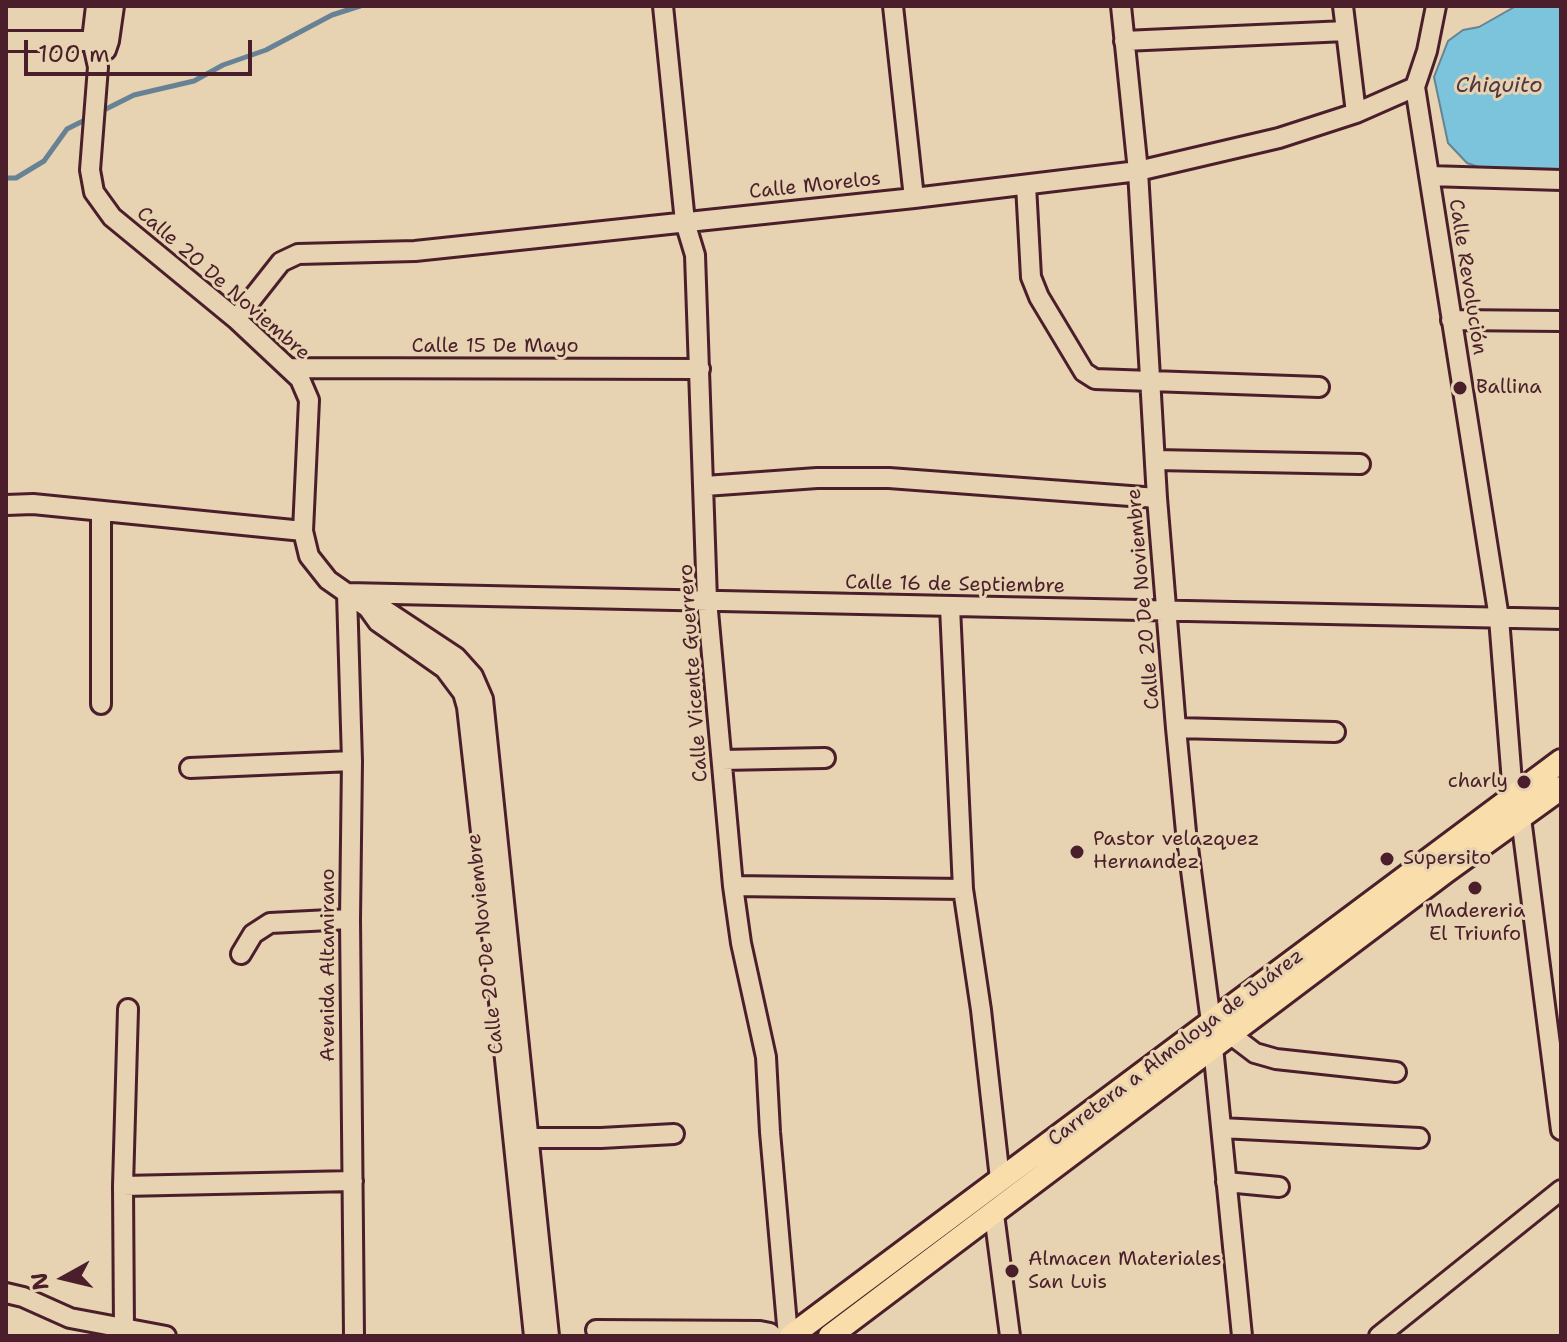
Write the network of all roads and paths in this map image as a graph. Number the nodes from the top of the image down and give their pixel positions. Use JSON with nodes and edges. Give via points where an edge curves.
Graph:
{"nodes":[{"id":1,"x":96,"y":6,"type":"edge"},
{"id":2,"x":114,"y":6,"type":"edge"},
{"id":3,"x":663,"y":6,"type":"edge"},
{"id":4,"x":893,"y":6,"type":"edge"},
{"id":5,"x":1121,"y":6,"type":"edge"},
{"id":6,"x":1343,"y":6,"type":"edge"},
{"id":7,"x":1436,"y":6,"type":"edge"},
{"id":8,"x":1346,"y":31,"type":"junction"},
{"id":9,"x":101,"y":40,"type":"junction"},
{"id":10,"x":6,"y":41,"type":"edge"},
{"id":11,"x":1124,"y":41,"type":"junction"},
{"id":12,"x":1415,"y":87,"type":"junction"},
{"id":13,"x":1356,"y":113,"type":"junction"},
{"id":14,"x":1138,"y":171,"type":"junction"},
{"id":15,"x":1429,"y":176,"type":"junction"},
{"id":16,"x":1561,"y":180,"type":"edge"},
{"id":17,"x":1026,"y":185,"type":"junction"},
{"id":18,"x":914,"y":198,"type":"junction"},
{"id":19,"x":685,"y":222,"type":"junction"},
{"id":20,"x":236,"y":319,"type":"junction"},
{"id":21,"x":1451,"y":320,"type":"junction"},
{"id":22,"x":1561,"y":321,"type":"edge"},
{"id":23,"x":290,"y":368,"type":"junction"},
{"id":24,"x":700,"y":369,"type":"junction"},
{"id":25,"x":1150,"y":381,"type":"junction"},
{"id":26,"x":1319,"y":387,"type":"dead end"},
{"id":27,"x":1155,"y":460,"type":"junction"},
{"id":28,"x":1360,"y":464,"type":"dead end"},
{"id":29,"x":705,"y":486,"type":"junction"},
{"id":30,"x":1157,"y":498,"type":"junction"},
{"id":31,"x":6,"y":505,"type":"edge"},
{"id":32,"x":101,"y":512,"type":"junction"},
{"id":33,"x":303,"y":531,"type":"junction"},
{"id":34,"x":347,"y":593,"type":"junction"},
{"id":35,"x":707,"y":600,"type":"junction"},
{"id":36,"x":950,"y":607,"type":"junction"},
{"id":37,"x":1167,"y":612,"type":"junction"},
{"id":38,"x":1499,"y":618,"type":"junction"},
{"id":39,"x":1561,"y":619,"type":"edge"},
{"id":40,"x":101,"y":704,"type":"dead end"},
{"id":41,"x":1176,"y":728,"type":"junction"},
{"id":42,"x":1335,"y":732,"type":"dead end"},
{"id":43,"x":825,"y":758,"type":"dead end"},
{"id":44,"x":722,"y":760,"type":"junction"},
{"id":45,"x":352,"y":761,"type":"junction"},
{"id":46,"x":1561,"y":761,"type":"edge"},
{"id":47,"x":190,"y":768,"type":"dead end"},
{"id":48,"x":1561,"y":788,"type":"edge"},
{"id":49,"x":1513,"y":795,"type":"junction"},
{"id":50,"x":1521,"y":818,"type":"junction"},
{"id":51,"x":733,"y":886,"type":"junction"},
{"id":52,"x":963,"y":889,"type":"junction"},
{"id":53,"x":350,"y":919,"type":"junction"},
{"id":54,"x":1364,"y":920,"type":"junction"},
{"id":55,"x":241,"y":954,"type":"dead end"},
{"id":56,"x":128,"y":1009,"type":"dead end"},
{"id":57,"x":1218,"y":1034,"type":"junction"},
{"id":58,"x":1396,"y":1072,"type":"dead end"},
{"id":59,"x":1221,"y":1128,"type":"junction"},
{"id":60,"x":1561,"y":1130,"type":"edge"},
{"id":61,"x":674,"y":1134,"type":"dead end"},
{"id":62,"x":522,"y":1138,"type":"junction"},
{"id":63,"x":1419,"y":1138,"type":"dead end"},
{"id":64,"x":1000,"y":1179,"type":"junction"},
{"id":65,"x":353,"y":1181,"type":"junction"},
{"id":66,"x":1226,"y":1182,"type":"junction"},
{"id":67,"x":123,"y":1186,"type":"junction"},
{"id":68,"x":1279,"y":1187,"type":"dead end"},
{"id":69,"x":1561,"y":1190,"type":"edge"},
{"id":70,"x":994,"y":1214,"type":"junction"},
{"id":71,"x":6,"y":1293,"type":"edge"},
{"id":72,"x":124,"y":1330,"type":"junction"},
{"id":73,"x":596,"y":1330,"type":"dead end"},
{"id":74,"x":165,"y":1336,"type":"edge"},
{"id":75,"x":354,"y":1336,"type":"edge"},
{"id":76,"x":534,"y":1336,"type":"edge"},
{"id":77,"x":549,"y":1336,"type":"edge"},
{"id":78,"x":773,"y":1336,"type":"edge"},
{"id":79,"x":790,"y":1336,"type":"edge"},
{"id":80,"x":830,"y":1336,"type":"edge"},
{"id":81,"x":1010,"y":1336,"type":"edge"},
{"id":82,"x":1242,"y":1336,"type":"edge"},
{"id":83,"x":1379,"y":1336,"type":"edge"}],
"edges":[{"from":1,"to":9,"type":"street"},
{"from":2,"to":9,"type":"street"},
{"from":3,"to":19,"type":"street","name":"Calle Vicente Guerrero"},
{"from":4,"to":18,"type":"street"},
{"from":5,"to":11,"type":"street","name":"Calle 20 De Noviembre"},
{"from":6,"to":8,"type":"street"},
{"from":7,"to":12,"type":"street","name":"Calle Revolución"},
{"from":8,"to":11,"type":"street"},
{"from":8,"to":13,"type":"street"},
{"from":9,"to":10,"type":"street"},
{"from":9,"to":20,"type":"street","name":"Calle 20 De Noviembre","via":[[91,151],[91,180],[101,205]]},
{"from":11,"to":14,"type":"street","name":"Calle 20 De Noviembre"},
{"from":12,"to":13,"type":"street","name":"Calle Morelos"},
{"from":12,"to":15,"type":"street","name":"Calle Revolución"},
{"from":13,"to":14,"type":"street","name":"Calle Morelos","via":[[1279,138]]},
{"from":14,"to":17,"type":"street","name":"Calle Morelos"},
{"from":14,"to":25,"type":"street","name":"Calle 20 De Noviembre"},
{"from":15,"to":16,"type":"street"},
{"from":15,"to":21,"type":"street","name":"Calle Revolución"},
{"from":17,"to":18,"type":"street","name":"Calle Morelos"},
{"from":17,"to":25,"type":"street","via":[[1031,277],[1084,372],[1095,379]]},
{"from":18,"to":19,"type":"street","name":"Calle Morelos"},
{"from":19,"to":20,"type":"street","name":"Calle Morelos","via":[[415,251],[298,254],[281,262]]},
{"from":19,"to":24,"type":"street","name":"Calle Vicente Guerrero","via":[[694,245]]},
{"from":20,"to":23,"type":"street","name":"Calle 20 De Noviembre"},
{"from":21,"to":22,"type":"street"},
{"from":21,"to":38,"type":"street","name":"Calle Revolución"},
{"from":23,"to":24,"type":"street","name":"Calle 15 De Mayo"},
{"from":23,"to":33,"type":"street","name":"Calle 20 De Noviembre","via":[[309,400]]},
{"from":24,"to":29,"type":"street","name":"Calle Vicente Guerrero"},
{"from":25,"to":26,"type":"street"},
{"from":25,"to":27,"type":"street","name":"Calle 20 De Noviembre"},
{"from":27,"to":28,"type":"street"},
{"from":27,"to":30,"type":"street","name":"Calle 20 De Noviembre"},
{"from":29,"to":30,"type":"street","via":[[889,478]]},
{"from":29,"to":35,"type":"street","name":"Calle Vicente Guerrero"},
{"from":30,"to":37,"type":"street","name":"Calle 20 De Noviembre"},
{"from":31,"to":32,"type":"street"},
{"from":32,"to":33,"type":"street"},
{"from":32,"to":40,"type":"street"},
{"from":33,"to":34,"type":"street","name":"Calle 20 De Noviembre","via":[[313,563]]},
{"from":34,"to":35,"type":"street","name":"Calle 16 de Septiembre"},
{"from":34,"to":45,"type":"street","name":"Avenida Altamirano"},
{"from":34,"to":62,"type":"street","name":"Calle 20 De Noviembre","via":[[368,608],[385,610],[456,657],[473,676],[483,699],[491,858]]},
{"from":35,"to":36,"type":"street","name":"Calle 16 de Septiembre"},
{"from":35,"to":44,"type":"street","name":"Calle Vicente Guerrero"},
{"from":36,"to":37,"type":"street","name":"Calle 16 de Septiembre"},
{"from":36,"to":52,"type":"street"},
{"from":37,"to":38,"type":"street","name":"Calle 16 de Septiembre"},
{"from":37,"to":41,"type":"street","name":"Calle 20 De Noviembre"},
{"from":38,"to":39,"type":"street","name":"Calle 16 de Septiembre"},
{"from":38,"to":49,"type":"street","name":"Calle Revolución"},
{"from":41,"to":42,"type":"street"},
{"from":41,"to":57,"type":"street","name":"Calle 20 De Noviembre","via":[[1186,832]]},
{"from":43,"to":44,"type":"street"},
{"from":44,"to":51,"type":"street","name":"Calle Vicente Guerrero"},
{"from":45,"to":47,"type":"street"},
{"from":45,"to":53,"type":"street","name":"Avenida Altamirano"},
{"from":46,"to":49,"type":"main road","name":"Carretera a Almoloya de Juárez"},
{"from":48,"to":50,"type":"main road","name":"Carretera a Almoloya de Juárez"},
{"from":49,"to":54,"type":"main road","name":"Carretera a Almoloya de Juárez"},
{"from":50,"to":54,"type":"main road","name":"Carretera a Almoloya de Juárez"},
{"from":50,"to":60,"type":"street"},
{"from":51,"to":52,"type":"street"},
{"from":51,"to":79,"type":"street","name":"Calle Vicente Guerrero","via":[[765,1049]]},
{"from":52,"to":64,"type":"street"},
{"from":53,"to":55,"type":"street","via":[[270,923],[253,934]]},
{"from":53,"to":65,"type":"street","name":"Avenida Altamirano"},
{"from":54,"to":57,"type":"main road","name":"Carretera a Almoloya de Juárez"},
{"from":56,"to":67,"type":"street"},
{"from":57,"to":58,"type":"street","via":[[1276,1059]]},
{"from":57,"to":59,"type":"street","name":"Calle 20 De Noviembre"},
{"from":57,"to":64,"type":"main road","name":"Carretera a Almoloya de Juárez"},
{"from":57,"to":70,"type":"main road","name":"Carretera a Almoloya de Juárez"},
{"from":59,"to":63,"type":"street"},
{"from":59,"to":66,"type":"street","name":"Calle 20 De Noviembre"},
{"from":61,"to":62,"type":"street"},
{"from":62,"to":76,"type":"street","name":"Calle 20 De Noviembre"},
{"from":62,"to":77,"type":"street","name":"Calle 20 De Noviembre"},
{"from":64,"to":79,"type":"main road","name":"Carretera a Almoloya de Juárez"},
{"from":65,"to":67,"type":"street"},
{"from":65,"to":75,"type":"street","name":"Avenida Altamirano"},
{"from":66,"to":68,"type":"street"},
{"from":66,"to":82,"type":"street","name":"Calle 20 De Noviembre"},
{"from":67,"to":72,"type":"street"},
{"from":69,"to":83,"type":"street"},
{"from":70,"to":80,"type":"main road","name":"Carretera a Almoloya de Juárez"},
{"from":70,"to":81,"type":"street"},
{"from":71,"to":72,"type":"street","via":[[70,1318]]},
{"from":72,"to":74,"type":"street"},
{"from":73,"to":78,"type":"street","via":[[760,1331]]}]}
